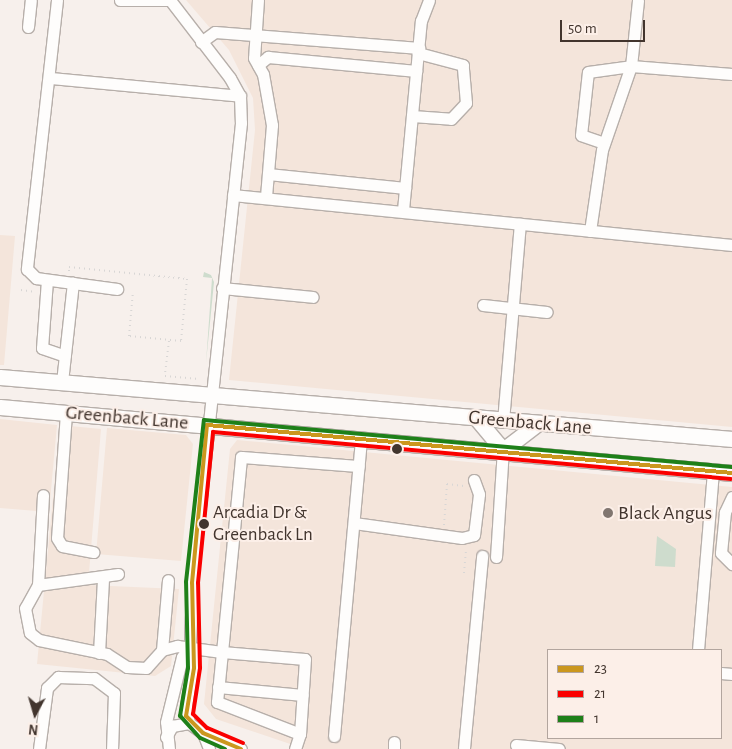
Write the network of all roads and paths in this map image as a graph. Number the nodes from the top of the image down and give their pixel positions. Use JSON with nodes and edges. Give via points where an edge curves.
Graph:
{"nodes":[{"id":1,"x":31,"y":0,"type":"edge"},
{"id":2,"x":57,"y":0,"type":"edge"},
{"id":3,"x":120,"y":0,"type":"edge"},
{"id":4,"x":170,"y":0,"type":"edge"},
{"id":5,"x":258,"y":0,"type":"edge"},
{"id":6,"x":429,"y":0,"type":"edge"},
{"id":7,"x":638,"y":0,"type":"edge"},
{"id":8,"x":28,"y":27,"type":"dead end"},
{"id":9,"x":254,"y":35,"type":"junction"},
{"id":10,"x":201,"y":42,"type":"junction"},
{"id":11,"x":418,"y":50,"type":"junction"},
{"id":12,"x":258,"y":65,"type":"junction"},
{"id":13,"x":631,"y":66,"type":"junction"},
{"id":14,"x":416,"y":71,"type":"junction"},
{"id":15,"x":732,"y":74,"type":"edge"},
{"id":16,"x":51,"y":78,"type":"junction"},
{"id":17,"x":240,"y":96,"type":"junction"},
{"id":18,"x":412,"y":116,"type":"junction"},
{"id":19,"x":604,"y":143,"type":"junction"},
{"id":20,"x":268,"y":174,"type":"junction"},
{"id":21,"x":405,"y":188,"type":"junction"},
{"id":22,"x":233,"y":195,"type":"junction"},
{"id":23,"x":266,"y":197,"type":"junction"},
{"id":24,"x":403,"y":210,"type":"junction"},
{"id":25,"x":520,"y":224,"type":"junction"},
{"id":26,"x":590,"y":231,"type":"junction"},
{"id":27,"x":732,"y":245,"type":"edge"},
{"id":28,"x":47,"y":280,"type":"junction"},
{"id":29,"x":70,"y":283,"type":"junction"},
{"id":30,"x":222,"y":288,"type":"junction"},
{"id":31,"x":117,"y":289,"type":"dead end"},
{"id":32,"x":133,"y":291,"type":"dead end"},
{"id":33,"x":313,"y":297,"type":"dead end"},
{"id":34,"x":483,"y":305,"type":"dead end"},
{"id":35,"x":512,"y":308,"type":"junction"},
{"id":36,"x":547,"y":312,"type":"dead end"},
{"id":37,"x":169,"y":341,"type":"junction"},
{"id":38,"x":64,"y":356,"type":"junction"},
{"id":39,"x":0,"y":377,"type":"edge"},
{"id":40,"x":199,"y":379,"type":"dead end"},
{"id":41,"x":62,"y":382,"type":"junction"},
{"id":42,"x":210,"y":396,"type":"junction"},
{"id":43,"x":0,"y":407,"type":"edge"},
{"id":44,"x":66,"y":413,"type":"junction"},
{"id":45,"x":478,"y":419,"type":"junction"},
{"id":46,"x":502,"y":421,"type":"junction"},
{"id":47,"x":537,"y":424,"type":"junction"},
{"id":48,"x":207,"y":425,"type":"junction"},
{"id":49,"x":361,"y":438,"type":"junction"},
{"id":50,"x":732,"y":440,"type":"edge"},
{"id":51,"x":504,"y":450,"type":"junction"},
{"id":52,"x":358,"y":466,"type":"junction"},
{"id":53,"x":713,"y":471,"type":"junction"},
{"id":54,"x":732,"y":473,"type":"edge"},
{"id":55,"x":471,"y":483,"type":"joint"},
{"id":56,"x":43,"y":495,"type":"dead end"},
{"id":57,"x":732,"y":497,"type":"edge"},
{"id":58,"x":354,"y":524,"type":"junction"},
{"id":59,"x":443,"y":535,"type":"junction"},
{"id":60,"x":466,"y":539,"type":"dead end"},
{"id":61,"x":92,"y":552,"type":"dead end"},
{"id":62,"x":482,"y":556,"type":"dead end"},
{"id":63,"x":496,"y":557,"type":"dead end"},
{"id":64,"x":732,"y":564,"type":"edge"},
{"id":65,"x":464,"y":573,"type":"dead end"},
{"id":66,"x":118,"y":574,"type":"dead end"},
{"id":67,"x":103,"y":580,"type":"junction"},
{"id":68,"x":168,"y":580,"type":"dead end"},
{"id":69,"x":38,"y":585,"type":"junction"},
{"id":70,"x":190,"y":646,"type":"junction"},
{"id":71,"x":698,"y":649,"type":"edge"},
{"id":72,"x":162,"y":650,"type":"junction"},
{"id":73,"x":222,"y":652,"type":"junction"},
{"id":74,"x":99,"y":653,"type":"junction"},
{"id":75,"x":218,"y":687,"type":"junction"},
{"id":76,"x":303,"y":695,"type":"junction"},
{"id":77,"x":189,"y":723,"type":"junction"},
{"id":78,"x":203,"y":733,"type":"junction"},
{"id":79,"x":300,"y":734,"type":"junction"},
{"id":80,"x":334,"y":736,"type":"dead end"},
{"id":81,"x":168,"y":743,"type":"edge"},
{"id":82,"x":516,"y":745,"type":"dead end"},
{"id":83,"x":464,"y":748,"type":"edge"},
{"id":84,"x":39,"y":749,"type":"edge"},
{"id":85,"x":112,"y":749,"type":"edge"},
{"id":86,"x":209,"y":749,"type":"edge"},
{"id":87,"x":241,"y":749,"type":"edge"},
{"id":88,"x":295,"y":749,"type":"edge"},
{"id":89,"x":558,"y":749,"type":"edge"}],
"edges":[{"from":1,"to":8,"type":"street"},
{"from":2,"to":16,"type":"street"},
{"from":3,"to":4,"type":"street"},
{"from":4,"to":10,"type":"street"},
{"from":5,"to":9,"type":"street"},
{"from":6,"to":11,"type":"street"},
{"from":7,"to":13,"type":"street"},
{"from":9,"to":10,"type":"street","via":[[215,32]]},
{"from":9,"to":11,"type":"street"},
{"from":9,"to":12,"type":"street"},
{"from":10,"to":17,"type":"street"},
{"from":11,"to":14,"type":"street"},
{"from":11,"to":18,"type":"street","via":[[463,65],[467,72],[466,103],[451,120]]},
{"from":12,"to":14,"type":"street","via":[[268,57]]},
{"from":12,"to":20,"type":"street","via":[[272,125]]},
{"from":13,"to":15,"type":"street"},
{"from":13,"to":19,"type":"street"},
{"from":13,"to":19,"type":"street","via":[[588,72],[581,135]]},
{"from":14,"to":18,"type":"street"},
{"from":16,"to":17,"type":"street"},
{"from":16,"to":28,"type":"street","via":[[45,92],[27,269],[31,277]]},
{"from":17,"to":22,"type":"street"},
{"from":18,"to":21,"type":"street"},
{"from":19,"to":26,"type":"street"},
{"from":20,"to":21,"type":"street"},
{"from":20,"to":23,"type":"street"},
{"from":21,"to":24,"type":"street"},
{"from":22,"to":23,"type":"street"},
{"from":22,"to":30,"type":"street"},
{"from":23,"to":24,"type":"street"},
{"from":24,"to":25,"type":"street"},
{"from":25,"to":26,"type":"street"},
{"from":25,"to":35,"type":"street"},
{"from":26,"to":27,"type":"street"},
{"from":28,"to":29,"type":"street"},
{"from":28,"to":38,"type":"street","via":[[42,348]]},
{"from":29,"to":31,"type":"street"},
{"from":29,"to":37,"type":"path","via":[[69,267],[187,279],[181,341]]},
{"from":29,"to":38,"type":"street"},
{"from":30,"to":33,"type":"street"},
{"from":30,"to":42,"type":"street"},
{"from":32,"to":37,"type":"path","via":[[128,336]]},
{"from":34,"to":35,"type":"street"},
{"from":35,"to":36,"type":"street"},
{"from":35,"to":46,"type":"street"},
{"from":37,"to":40,"type":"path","via":[[165,376]]},
{"from":38,"to":41,"type":"street"},
{"from":39,"to":41,"type":"main road","name":"Greenback Lane"},
{"from":41,"to":42,"type":"main road","name":"Greenback Lane"},
{"from":42,"to":45,"type":"main road","name":"Greenback Lane"},
{"from":42,"to":48,"type":"street"},
{"from":43,"to":44,"type":"main road","name":"Greenback Lane"},
{"from":44,"to":48,"type":"main road","name":"Greenback Lane"},
{"from":44,"to":61,"type":"street","via":[[57,538],[62,546]]},
{"from":45,"to":46,"type":"main road","name":"Greenback Lane"},
{"from":45,"to":51,"type":"main road"},
{"from":46,"to":47,"type":"main road","name":"Greenback Lane"},
{"from":47,"to":50,"type":"main road","name":"Greenback Lane"},
{"from":47,"to":51,"type":"main road"},
{"from":48,"to":49,"type":"main road","name":"Greenback Lane"},
{"from":48,"to":70,"type":"street"},
{"from":49,"to":51,"type":"main road","name":"Greenback Lane"},
{"from":49,"to":52,"type":"street"},
{"from":51,"to":53,"type":"main road","name":"Greenback Lane"},
{"from":51,"to":63,"type":"street"},
{"from":52,"to":58,"type":"street"},
{"from":52,"to":73,"type":"street","via":[[241,457]]},
{"from":53,"to":54,"type":"main road","name":"Greenback Lane"},
{"from":53,"to":71,"type":"street"},
{"from":55,"to":59,"type":"path","via":[[447,484]]},
{"from":55,"to":59,"type":"street","via":[[479,494],[474,535]]},
{"from":56,"to":69,"type":"street"},
{"from":57,"to":64,"type":"street","via":[[725,512],[721,553]]},
{"from":58,"to":59,"type":"street"},
{"from":58,"to":80,"type":"street"},
{"from":60,"to":65,"type":"path"},
{"from":62,"to":83,"type":"street"},
{"from":66,"to":67,"type":"street"},
{"from":67,"to":69,"type":"street"},
{"from":67,"to":74,"type":"street"},
{"from":68,"to":72,"type":"street"},
{"from":69,"to":74,"type":"street","via":[[24,608],[30,634],[39,640]]},
{"from":70,"to":72,"type":"street"},
{"from":70,"to":73,"type":"street"},
{"from":70,"to":77,"type":"street","via":[[194,659],[186,706]]},
{"from":70,"to":81,"type":"street","via":[[182,657],[166,722]]},
{"from":72,"to":74,"type":"street","via":[[146,668],[127,667]]},
{"from":73,"to":75,"type":"street"},
{"from":73,"to":76,"type":"street","via":[[305,659]]},
{"from":75,"to":76,"type":"street"},
{"from":75,"to":79,"type":"street","via":[[217,702]]},
{"from":76,"to":79,"type":"street"},
{"from":77,"to":78,"type":"street"},
{"from":77,"to":81,"type":"street","via":[[172,726]]},
{"from":78,"to":86,"type":"street"},
{"from":78,"to":87,"type":"street"},
{"from":79,"to":88,"type":"street"},
{"from":82,"to":89,"type":"street"},
{"from":84,"to":85,"type":"street","via":[[47,688],[58,677],[94,678],[114,693]]}]}
